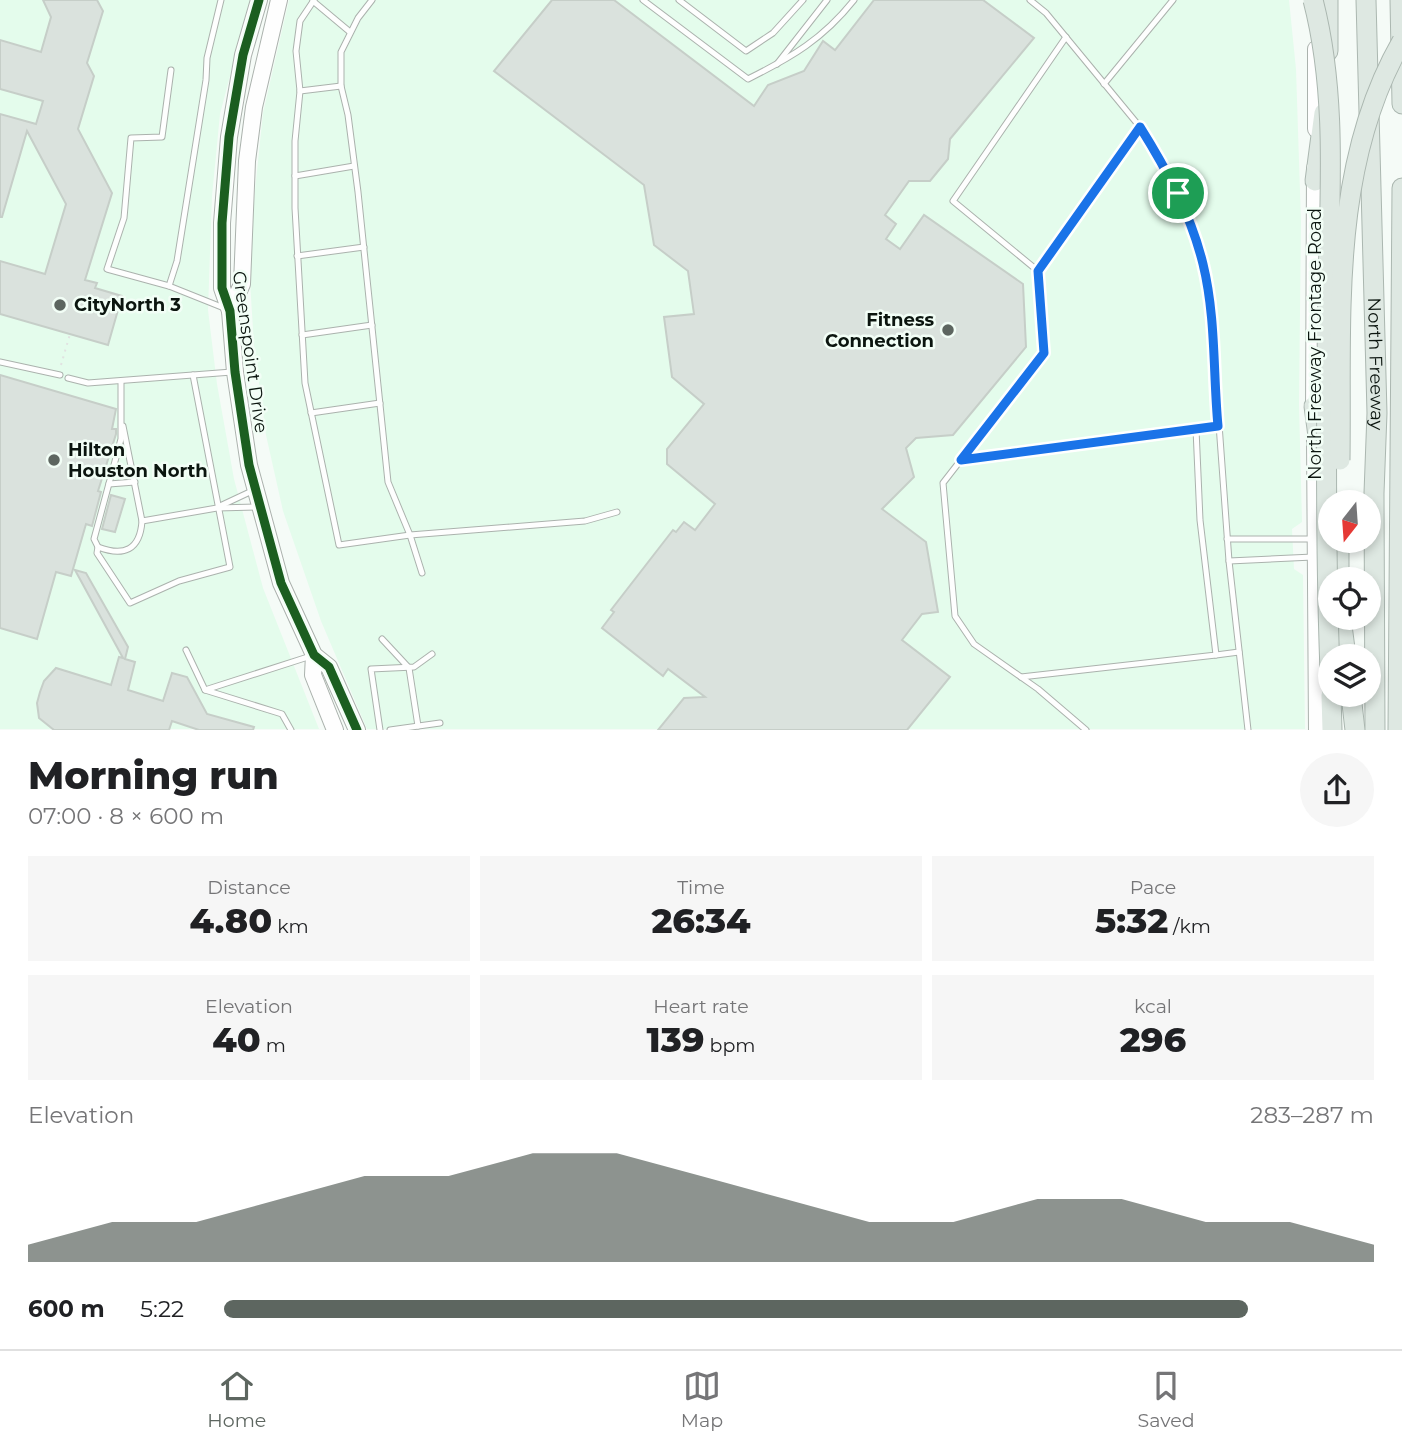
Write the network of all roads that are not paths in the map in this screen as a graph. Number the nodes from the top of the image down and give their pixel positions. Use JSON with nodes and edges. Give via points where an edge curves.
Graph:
{"nodes":[{"id":1,"x":221,"y":0,"type":"edge"},
{"id":2,"x":259,"y":0,"type":"edge"},
{"id":3,"x":279,"y":0,"type":"edge"},
{"id":4,"x":313,"y":0,"type":"edge"},
{"id":5,"x":372,"y":0,"type":"edge"},
{"id":6,"x":643,"y":0,"type":"edge"},
{"id":7,"x":679,"y":0,"type":"edge"},
{"id":8,"x":803,"y":0,"type":"edge"},
{"id":9,"x":827,"y":0,"type":"edge"},
{"id":10,"x":854,"y":0,"type":"edge"},
{"id":11,"x":1030,"y":0,"type":"edge"},
{"id":12,"x":1173,"y":0,"type":"edge"},
{"id":13,"x":1315,"y":0,"type":"edge"},
{"id":14,"x":1328,"y":0,"type":"edge"},
{"id":15,"x":1366,"y":0,"type":"edge"},
{"id":16,"x":1400,"y":0,"type":"edge"},
{"id":17,"x":350,"y":33,"type":"junction"},
{"id":18,"x":1066,"y":37,"type":"junction"},
{"id":19,"x":1402,"y":41,"type":"edge"},
{"id":20,"x":775,"y":65,"type":"junction"},
{"id":21,"x":171,"y":70,"type":"dead end"},
{"id":22,"x":1104,"y":84,"type":"junction"},
{"id":23,"x":341,"y":86,"type":"junction"},
{"id":24,"x":300,"y":91,"type":"junction"},
{"id":25,"x":1402,"y":104,"type":"edge"},
{"id":26,"x":1140,"y":127,"type":"junction"},
{"id":27,"x":354,"y":166,"type":"junction"},
{"id":28,"x":295,"y":176,"type":"junction"},
{"id":29,"x":1315,"y":181,"type":"junction"},
{"id":30,"x":1402,"y":188,"type":"edge"},
{"id":31,"x":364,"y":247,"type":"junction"},
{"id":32,"x":297,"y":256,"type":"junction"},
{"id":33,"x":1038,"y":271,"type":"junction"},
{"id":34,"x":169,"y":286,"type":"junction"},
{"id":35,"x":230,"y":311,"type":"junction"},
{"id":36,"x":372,"y":325,"type":"junction"},
{"id":37,"x":302,"y":335,"type":"junction"},
{"id":38,"x":0,"y":362,"type":"edge"},
{"id":39,"x":235,"y":372,"type":"junction"},
{"id":40,"x":59,"y":375,"type":"road end"},
{"id":41,"x":193,"y":375,"type":"junction"},
{"id":42,"x":68,"y":378,"type":"dead end"},
{"id":43,"x":121,"y":382,"type":"junction"},
{"id":44,"x":380,"y":403,"type":"junction"},
{"id":45,"x":1314,"y":407,"type":"joint"},
{"id":46,"x":311,"y":413,"type":"junction"},
{"id":47,"x":122,"y":419,"type":"junction"},
{"id":48,"x":1218,"y":426,"type":"junction"},
{"id":49,"x":1196,"y":429,"type":"junction"},
{"id":50,"x":961,"y":460,"type":"junction"},
{"id":51,"x":135,"y":482,"type":"junction"},
{"id":52,"x":109,"y":484,"type":"junction"},
{"id":53,"x":255,"y":489,"type":"junction"},
{"id":54,"x":1322,"y":490,"type":"edge"},
{"id":55,"x":1339,"y":490,"type":"edge"},
{"id":56,"x":259,"y":506,"type":"junction"},
{"id":57,"x":217,"y":508,"type":"junction"},
{"id":58,"x":617,"y":512,"type":"dead end"},
{"id":59,"x":142,"y":521,"type":"junction"},
{"id":60,"x":410,"y":535,"type":"junction"},
{"id":61,"x":1318,"y":537,"type":"edge"},
{"id":62,"x":1227,"y":539,"type":"junction"},
{"id":63,"x":98,"y":547,"type":"junction"},
{"id":64,"x":1318,"y":552,"type":"edge"},
{"id":65,"x":1315,"y":557,"type":"junction"},
{"id":66,"x":1228,"y":561,"type":"junction"},
{"id":67,"x":422,"y":573,"type":"dead end"},
{"id":68,"x":382,"y":639,"type":"dead end"},
{"id":69,"x":1329,"y":644,"type":"edge"},
{"id":70,"x":186,"y":650,"type":"dead end"},
{"id":71,"x":1239,"y":652,"type":"junction"},
{"id":72,"x":432,"y":654,"type":"dead end"},
{"id":73,"x":314,"y":655,"type":"junction"},
{"id":74,"x":1216,"y":655,"type":"junction"},
{"id":75,"x":408,"y":667,"type":"junction"},
{"id":76,"x":1021,"y":677,"type":"junction"},
{"id":77,"x":205,"y":690,"type":"junction"},
{"id":78,"x":1332,"y":707,"type":"edge"},
{"id":79,"x":1337,"y":707,"type":"edge"},
{"id":80,"x":1352,"y":707,"type":"edge"},
{"id":81,"x":440,"y":723,"type":"dead end"},
{"id":82,"x":418,"y":726,"type":"junction"},
{"id":83,"x":290,"y":730,"type":"edge"},
{"id":84,"x":335,"y":730,"type":"edge"},
{"id":85,"x":357,"y":730,"type":"edge"},
{"id":86,"x":380,"y":730,"type":"edge"},
{"id":87,"x":390,"y":730,"type":"edge"},
{"id":88,"x":1086,"y":730,"type":"edge"},
{"id":89,"x":1248,"y":730,"type":"edge"},
{"id":90,"x":1317,"y":730,"type":"edge"},
{"id":91,"x":1335,"y":730,"type":"edge"},
{"id":92,"x":1355,"y":730,"type":"edge"},
{"id":93,"x":1375,"y":730,"type":"edge"},
{"id":94,"x":1398,"y":730,"type":"edge"}],
"edges":[{"from":1,"to":34,"type":"lane"},
{"from":2,"to":35,"type":"street","name":"Greenspoint Drive","via":[[243,55],[225,176],[222,288]]},
{"from":3,"to":35,"type":"street","name":"Greenspoint Drive","via":[[254,107],[242,284]]},
{"from":4,"to":17,"type":"lane"},
{"from":4,"to":24,"type":"lane","via":[[300,21],[296,51]]},
{"from":5,"to":17,"type":"lane"},
{"from":6,"to":20,"type":"lane","via":[[748,79]]},
{"from":7,"to":8,"type":"lane","via":[[746,51],[773,33]]},
{"from":9,"to":20,"type":"lane"},
{"from":10,"to":20,"type":"lane","via":[[836,24]]},
{"from":11,"to":18,"type":"lane"},
{"from":12,"to":22,"type":"lane"},
{"from":13,"to":29,"type":"street","name":"North Freeway Frontage Road"},
{"from":13,"to":69,"type":"highway","bridge":true,"via":[[1330,136]]},
{"from":14,"to":29,"type":"highway","via":[[1328,76]]},
{"from":15,"to":93,"type":"highway","name":"North Freeway","via":[[1377,412]]},
{"from":16,"to":25,"type":"highway"},
{"from":17,"to":23,"type":"lane","via":[[341,52]]},
{"from":18,"to":22,"type":"lane"},
{"from":18,"to":33,"type":"lane","via":[[953,201]]},
{"from":19,"to":55,"type":"highway","bridge":true,"via":[[1363,132],[1347,209]]},
{"from":21,"to":34,"type":"lane","via":[[162,137],[131,138],[124,218],[107,270]]},
{"from":22,"to":26,"type":"lane"},
{"from":23,"to":24,"type":"lane"},
{"from":23,"to":27,"type":"lane"},
{"from":24,"to":28,"type":"lane"},
{"from":26,"to":33,"type":"lane"},
{"from":26,"to":48,"type":"lane","via":[[1186,212],[1203,265]]},
{"from":27,"to":28,"type":"lane"},
{"from":27,"to":31,"type":"lane"},
{"from":28,"to":32,"type":"lane"},
{"from":29,"to":45,"type":"street","name":"North Freeway Frontage Road"},
{"from":30,"to":94,"type":"highway","name":"North Freeway"},
{"from":31,"to":32,"type":"lane"},
{"from":31,"to":36,"type":"lane"},
{"from":32,"to":37,"type":"lane"},
{"from":33,"to":50,"type":"lane","via":[[1044,353]]},
{"from":34,"to":35,"type":"lane"},
{"from":35,"to":39,"type":"street","name":"Greenspoint Drive"},
{"from":36,"to":37,"type":"lane"},
{"from":36,"to":44,"type":"lane"},
{"from":37,"to":46,"type":"lane"},
{"from":38,"to":40,"type":"lane"},
{"from":39,"to":41,"type":"lane"},
{"from":39,"to":53,"type":"street","name":"Greenspoint Drive"},
{"from":41,"to":43,"type":"lane"},
{"from":41,"to":57,"type":"lane"},
{"from":42,"to":43,"type":"lane"},
{"from":43,"to":47,"type":"lane"},
{"from":44,"to":46,"type":"lane"},
{"from":44,"to":60,"type":"lane","via":[[388,482]]},
{"from":45,"to":54,"type":"highway"},
{"from":46,"to":60,"type":"lane","via":[[340,545]]},
{"from":47,"to":51,"type":"lane"},
{"from":47,"to":52,"type":"lane"},
{"from":48,"to":49,"type":"lane"},
{"from":48,"to":62,"type":"lane"},
{"from":49,"to":50,"type":"lane"},
{"from":49,"to":74,"type":"lane","via":[[1200,520]]},
{"from":50,"to":76,"type":"lane","via":[[943,483],[955,616],[974,644]]},
{"from":51,"to":52,"type":"lane"},
{"from":51,"to":59,"type":"lane"},
{"from":52,"to":63,"type":"lane","via":[[94,539]]},
{"from":53,"to":56,"type":"street","name":"Greenspoint Drive"},
{"from":53,"to":57,"type":"lane"},
{"from":56,"to":57,"type":"lane"},
{"from":56,"to":73,"type":"street","name":"Greenspoint Drive","via":[[281,583]]},
{"from":57,"to":59,"type":"lane"},
{"from":57,"to":63,"type":"lane","via":[[230,566],[179,581],[130,603],[97,553]]},
{"from":58,"to":60,"type":"lane","via":[[585,521]]},
{"from":59,"to":63,"type":"lane","via":[[141,534],[126,551],[113,553]]},
{"from":60,"to":67,"type":"lane"},
{"from":61,"to":62,"type":"lane"},
{"from":62,"to":66,"type":"lane"},
{"from":64,"to":65,"type":"street"},
{"from":65,"to":66,"type":"lane"},
{"from":65,"to":90,"type":"street"},
{"from":66,"to":71,"type":"lane"},
{"from":68,"to":75,"type":"lane"},
{"from":70,"to":77,"type":"lane"},
{"from":71,"to":74,"type":"lane"},
{"from":71,"to":89,"type":"lane"},
{"from":72,"to":75,"type":"lane"},
{"from":73,"to":77,"type":"lane"},
{"from":73,"to":84,"type":"street","name":"Greenspoint Drive","via":[[313,675]]},
{"from":73,"to":85,"type":"street","name":"Greenspoint Drive","via":[[329,667]]},
{"from":74,"to":76,"type":"lane"},
{"from":75,"to":82,"type":"lane"},
{"from":75,"to":86,"type":"lane","via":[[371,669]]},
{"from":76,"to":88,"type":"lane"},
{"from":77,"to":83,"type":"lane","via":[[282,714]]},
{"from":78,"to":91,"type":"highway"},
{"from":79,"to":91,"type":"highway"},
{"from":80,"to":92,"type":"highway"},
{"from":81,"to":82,"type":"lane"},
{"from":82,"to":87,"type":"lane"}]}
